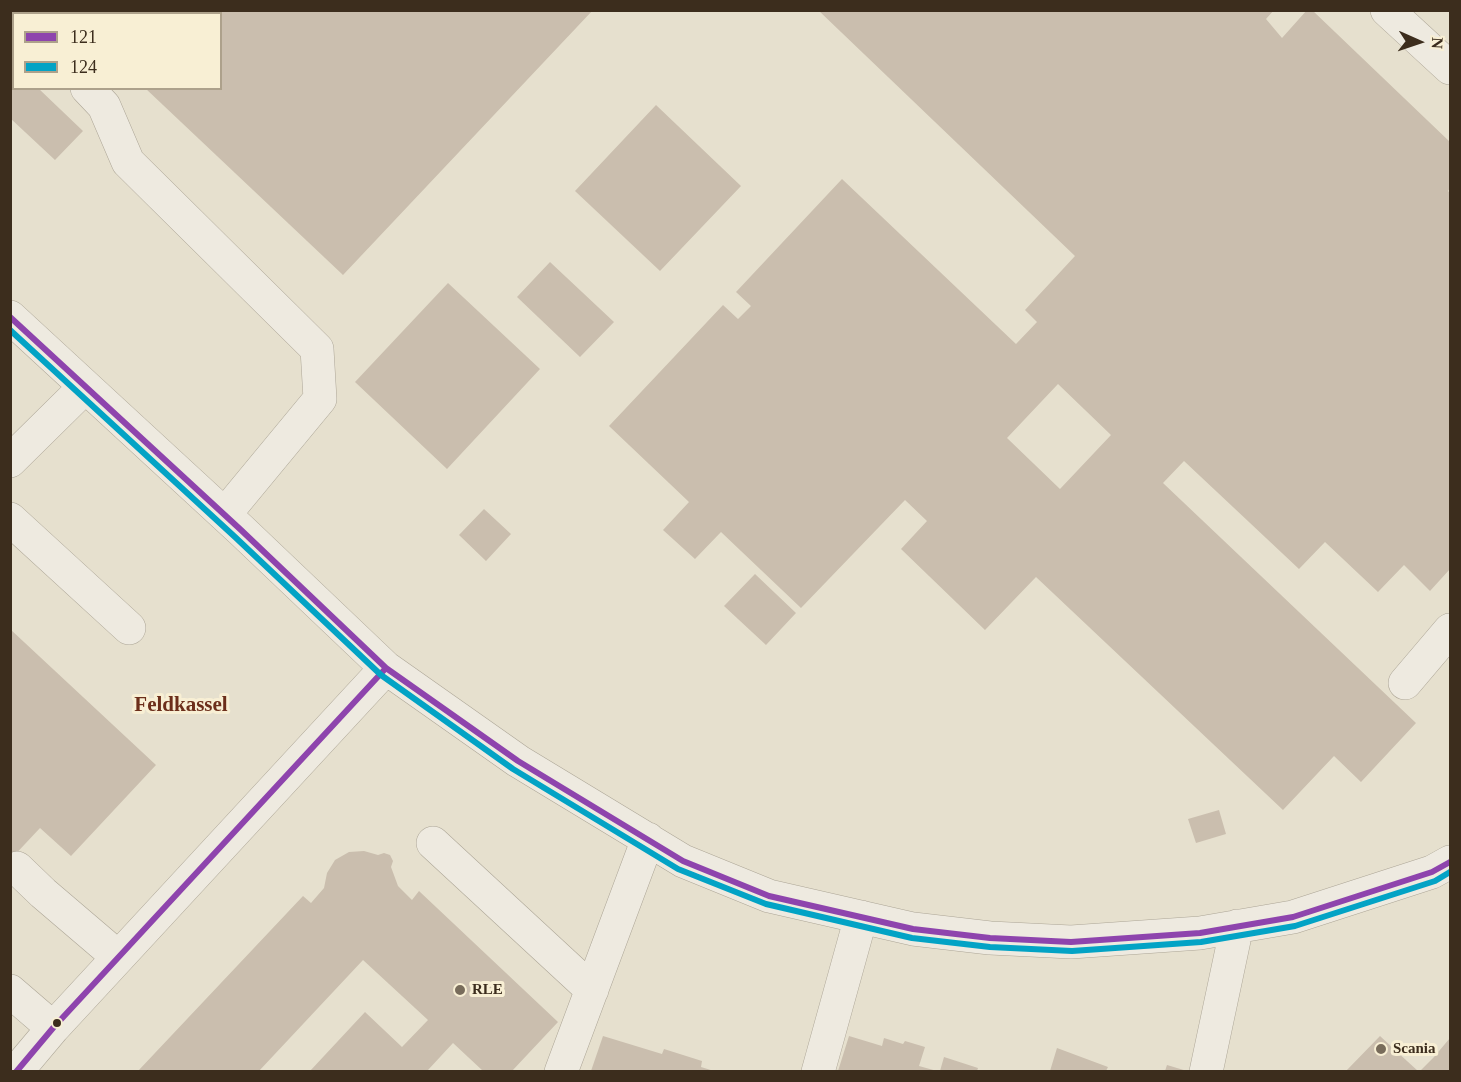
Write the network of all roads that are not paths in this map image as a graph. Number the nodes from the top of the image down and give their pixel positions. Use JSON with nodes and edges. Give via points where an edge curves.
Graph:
{"nodes":[{"id":1,"x":1387,"y":10,"type":"edge"},
{"id":2,"x":1450,"y":68,"type":"edge"},
{"id":3,"x":89,"y":90,"type":"edge"},
{"id":4,"x":10,"y":317,"type":"edge"},
{"id":5,"x":85,"y":387,"type":"junction"},
{"id":6,"x":10,"y":461,"type":"edge"},
{"id":7,"x":225,"y":514,"type":"junction"},
{"id":8,"x":10,"y":519,"type":"edge"},
{"id":9,"x":129,"y":628,"type":"dead end"},
{"id":10,"x":1450,"y":630,"type":"edge"},
{"id":11,"x":386,"y":668,"type":"junction"},
{"id":12,"x":1405,"y":683,"type":"dead end"},
{"id":13,"x":648,"y":839,"type":"junction"},
{"id":14,"x":433,"y":843,"type":"dead end"},
{"id":15,"x":1450,"y":862,"type":"edge"},
{"id":16,"x":18,"y":868,"type":"dead end"},
{"id":17,"x":861,"y":917,"type":"junction"},
{"id":18,"x":1237,"y":926,"type":"junction"},
{"id":19,"x":118,"y":957,"type":"junction"},
{"id":20,"x":592,"y":990,"type":"junction"},
{"id":21,"x":10,"y":991,"type":"edge"},
{"id":22,"x":52,"y":1028,"type":"junction"},
{"id":23,"x":16,"y":1071,"type":"edge"},
{"id":24,"x":561,"y":1071,"type":"edge"},
{"id":25,"x":818,"y":1071,"type":"edge"},
{"id":26,"x":1206,"y":1071,"type":"edge"}],
"edges":[{"from":1,"to":2,"type":"street"},
{"from":3,"to":7,"type":"street","via":[[104,106],[128,162],[318,349],[320,399]]},
{"from":4,"to":5,"type":"street"},
{"from":5,"to":6,"type":"street"},
{"from":5,"to":7,"type":"street"},
{"from":7,"to":11,"type":"street"},
{"from":8,"to":9,"type":"street"},
{"from":10,"to":12,"type":"street"},
{"from":11,"to":13,"type":"street","via":[[518,761]]},
{"from":11,"to":19,"type":"street"},
{"from":13,"to":17,"type":"street","via":[[683,861],[769,896]]},
{"from":13,"to":20,"type":"street"},
{"from":14,"to":20,"type":"street"},
{"from":15,"to":18,"type":"street","via":[[1432,872],[1293,917]]},
{"from":16,"to":19,"type":"street"},
{"from":17,"to":18,"type":"street","via":[[913,929],[1071,942],[1200,933]]},
{"from":17,"to":25,"type":"street"},
{"from":18,"to":26,"type":"street"},
{"from":19,"to":22,"type":"street"},
{"from":20,"to":24,"type":"street"},
{"from":21,"to":22,"type":"street"},
{"from":22,"to":23,"type":"street"}]}
